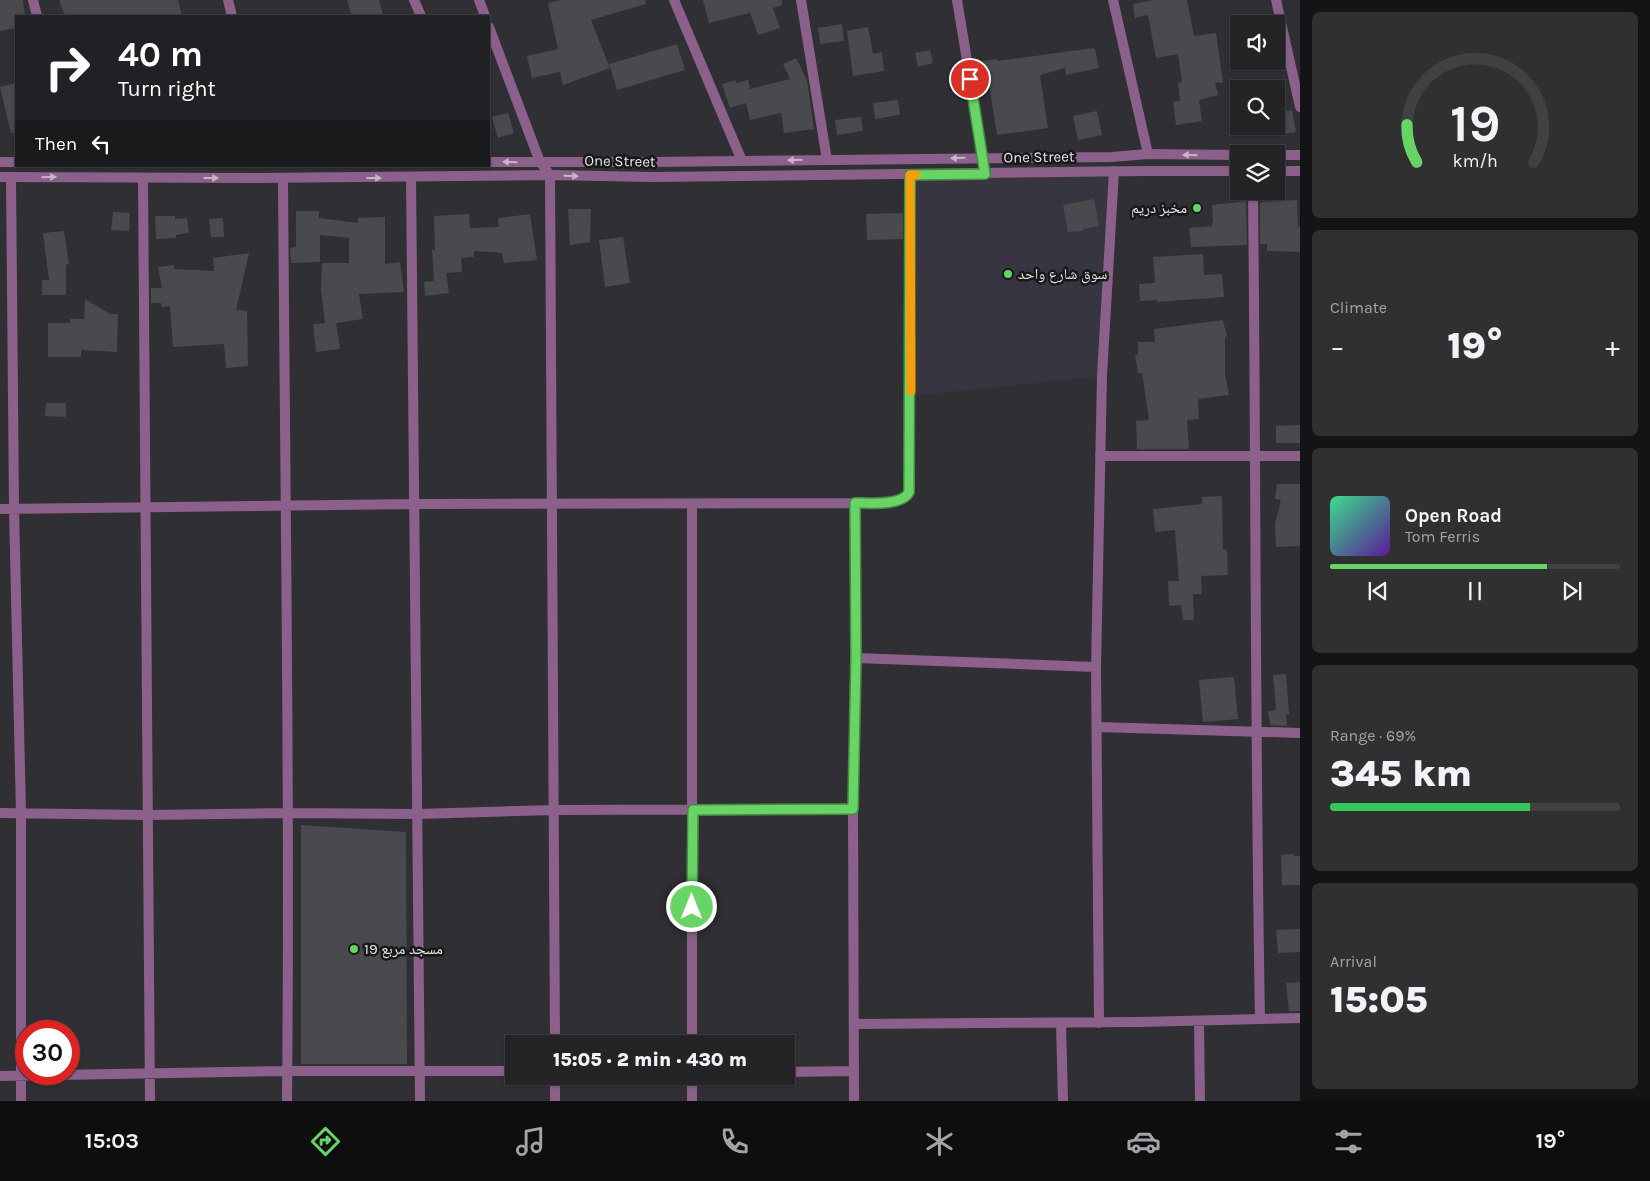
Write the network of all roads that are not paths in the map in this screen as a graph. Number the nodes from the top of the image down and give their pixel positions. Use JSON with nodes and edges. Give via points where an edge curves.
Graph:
{"nodes":[{"id":1,"x":33,"y":0,"type":"edge"},
{"id":2,"x":228,"y":0,"type":"edge"},
{"id":3,"x":414,"y":0,"type":"edge"},
{"id":4,"x":478,"y":0,"type":"edge"},
{"id":5,"x":674,"y":0,"type":"edge"},
{"id":6,"x":801,"y":0,"type":"edge"},
{"id":7,"x":957,"y":0,"type":"edge"},
{"id":8,"x":1113,"y":0,"type":"edge"},
{"id":9,"x":1276,"y":0,"type":"edge"},
{"id":10,"x":37,"y":15,"type":"edge"},
{"id":11,"x":232,"y":15,"type":"edge"},
{"id":12,"x":421,"y":15,"type":"edge"},
{"id":13,"x":485,"y":15,"type":"edge"},
{"id":14,"x":490,"y":30,"type":"edge"},
{"id":15,"x":1300,"y":106,"type":"edge"},
{"id":16,"x":1148,"y":154,"type":"junction"},
{"id":17,"x":1300,"y":154,"type":"edge"},
{"id":18,"x":1230,"y":155,"type":"edge"},
{"id":19,"x":1285,"y":155,"type":"edge"},
{"id":20,"x":983,"y":157,"type":"junction"},
{"id":21,"x":827,"y":160,"type":"junction"},
{"id":22,"x":742,"y":161,"type":"junction"},
{"id":23,"x":0,"y":162,"type":"edge"},
{"id":24,"x":15,"y":162,"type":"edge"},
{"id":25,"x":490,"y":162,"type":"edge"},
{"id":26,"x":540,"y":162,"type":"junction"},
{"id":27,"x":491,"y":171,"type":"edge"},
{"id":28,"x":1114,"y":171,"type":"junction"},
{"id":29,"x":1230,"y":171,"type":"edge"},
{"id":30,"x":1285,"y":171,"type":"edge"},
{"id":31,"x":1300,"y":171,"type":"edge"},
{"id":32,"x":985,"y":174,"type":"junction"},
{"id":33,"x":550,"y":175,"type":"junction"},
{"id":34,"x":910,"y":175,"type":"junction"},
{"id":35,"x":5,"y":177,"type":"edge"},
{"id":36,"x":143,"y":178,"type":"junction"},
{"id":37,"x":283,"y":178,"type":"junction"},
{"id":38,"x":411,"y":178,"type":"junction"},
{"id":39,"x":1253,"y":200,"type":"edge"},
{"id":40,"x":1256,"y":455,"type":"junction"},
{"id":41,"x":1100,"y":456,"type":"junction"},
{"id":42,"x":1300,"y":456,"type":"edge"},
{"id":43,"x":855,"y":503,"type":"junction"},
{"id":44,"x":414,"y":504,"type":"junction"},
{"id":45,"x":552,"y":504,"type":"junction"},
{"id":46,"x":692,"y":504,"type":"junction"},
{"id":47,"x":285,"y":506,"type":"junction"},
{"id":48,"x":146,"y":508,"type":"junction"},
{"id":49,"x":0,"y":509,"type":"edge"},
{"id":50,"x":14,"y":509,"type":"junction"},
{"id":51,"x":856,"y":658,"type":"junction"},
{"id":52,"x":1096,"y":667,"type":"junction"},
{"id":53,"x":1098,"y":728,"type":"junction"},
{"id":54,"x":1257,"y":733,"type":"junction"},
{"id":55,"x":1300,"y":733,"type":"edge"},
{"id":56,"x":853,"y":809,"type":"junction"},
{"id":57,"x":554,"y":810,"type":"junction"},
{"id":58,"x":693,"y":810,"type":"junction"},
{"id":59,"x":0,"y":813,"type":"edge"},
{"id":60,"x":21,"y":813,"type":"junction"},
{"id":61,"x":289,"y":813,"type":"junction"},
{"id":62,"x":418,"y":814,"type":"junction"},
{"id":63,"x":148,"y":815,"type":"junction"},
{"id":64,"x":1300,"y":1018,"type":"edge"},
{"id":65,"x":1260,"y":1019,"type":"junction"},
{"id":66,"x":21,"y":1020,"type":"edge"},
{"id":67,"x":1099,"y":1022,"type":"junction"},
{"id":68,"x":1199,"y":1022,"type":"junction"},
{"id":69,"x":1061,"y":1023,"type":"junction"},
{"id":70,"x":854,"y":1024,"type":"junction"},
{"id":71,"x":555,"y":1035,"type":"edge"},
{"id":72,"x":692,"y":1035,"type":"edge"},
{"id":73,"x":287,"y":1071,"type":"junction"},
{"id":74,"x":505,"y":1071,"type":"edge"},
{"id":75,"x":854,"y":1071,"type":"junction"},
{"id":76,"x":420,"y":1072,"type":"junction"},
{"id":77,"x":795,"y":1072,"type":"edge"},
{"id":78,"x":150,"y":1074,"type":"junction"},
{"id":79,"x":80,"y":1075,"type":"edge"},
{"id":80,"x":0,"y":1076,"type":"edge"},
{"id":81,"x":15,"y":1076,"type":"edge"},
{"id":82,"x":21,"y":1085,"type":"edge"},
{"id":83,"x":555,"y":1085,"type":"edge"},
{"id":84,"x":692,"y":1085,"type":"edge"},
{"id":85,"x":21,"y":1101,"type":"edge"},
{"id":86,"x":150,"y":1101,"type":"edge"},
{"id":87,"x":287,"y":1101,"type":"edge"},
{"id":88,"x":420,"y":1101,"type":"edge"},
{"id":89,"x":555,"y":1101,"type":"edge"},
{"id":90,"x":692,"y":1101,"type":"edge"},
{"id":91,"x":854,"y":1101,"type":"edge"},
{"id":92,"x":1063,"y":1101,"type":"edge"},
{"id":93,"x":1200,"y":1101,"type":"edge"}],
"edges":[{"from":1,"to":10,"type":"street"},
{"from":2,"to":11,"type":"street"},
{"from":3,"to":12,"type":"street"},
{"from":4,"to":13,"type":"street"},
{"from":5,"to":22,"type":"street"},
{"from":6,"to":21,"type":"street"},
{"from":7,"to":20,"type":"street"},
{"from":8,"to":16,"type":"street"},
{"from":9,"to":15,"type":"street"},
{"from":14,"to":26,"type":"street"},
{"from":18,"to":16,"type":"street","name":"One Street","one_way":true},
{"from":16,"to":20,"type":"street","name":"One Street"},
{"from":17,"to":19,"type":"street"},
{"from":20,"to":21,"type":"street","name":"One Street","one_way":true},
{"from":20,"to":32,"type":"street"},
{"from":21,"to":22,"type":"street","name":"One Street","one_way":true},
{"from":22,"to":26,"type":"street","name":"One Street"},
{"from":23,"to":24,"type":"street"},
{"from":26,"to":25,"type":"street","name":"One Street","one_way":true},
{"from":26,"to":33,"type":"street"},
{"from":27,"to":33,"type":"street","name":"One Street"},
{"from":27,"to":38,"type":"street","name":"One Street"},
{"from":28,"to":29,"type":"street","name":"One Street"},
{"from":28,"to":32,"type":"street","name":"One Street"},
{"from":28,"to":41,"type":"street"},
{"from":30,"to":31,"type":"street"},
{"from":32,"to":34,"type":"street","name":"One Street"},
{"from":33,"to":34,"type":"street","name":"One Street","one_way":true},
{"from":33,"to":45,"type":"street"},
{"from":34,"to":43,"type":"street","via":[[909,492],[900,501]]},
{"from":35,"to":36,"type":"street","name":"One Street","one_way":true},
{"from":35,"to":50,"type":"street"},
{"from":36,"to":37,"type":"street","name":"One Street","one_way":true},
{"from":36,"to":48,"type":"street"},
{"from":37,"to":38,"type":"street","name":"One Street","one_way":true},
{"from":37,"to":47,"type":"street"},
{"from":38,"to":44,"type":"street"},
{"from":39,"to":40,"type":"street"},
{"from":40,"to":41,"type":"street"},
{"from":40,"to":42,"type":"street"},
{"from":40,"to":54,"type":"street"},
{"from":41,"to":52,"type":"street"},
{"from":43,"to":46,"type":"street"},
{"from":43,"to":51,"type":"street"},
{"from":44,"to":45,"type":"street"},
{"from":44,"to":47,"type":"street"},
{"from":44,"to":62,"type":"street"},
{"from":45,"to":46,"type":"street"},
{"from":45,"to":57,"type":"street"},
{"from":46,"to":58,"type":"street"},
{"from":47,"to":48,"type":"street"},
{"from":47,"to":61,"type":"street"},
{"from":48,"to":50,"type":"street"},
{"from":48,"to":63,"type":"street"},
{"from":49,"to":50,"type":"street"},
{"from":50,"to":60,"type":"street"},
{"from":51,"to":52,"type":"street"},
{"from":51,"to":56,"type":"street"},
{"from":52,"to":53,"type":"street"},
{"from":53,"to":54,"type":"street"},
{"from":53,"to":67,"type":"street"},
{"from":54,"to":55,"type":"street"},
{"from":54,"to":65,"type":"street"},
{"from":56,"to":58,"type":"street"},
{"from":56,"to":70,"type":"street"},
{"from":57,"to":58,"type":"street"},
{"from":57,"to":62,"type":"street"},
{"from":57,"to":71,"type":"street"},
{"from":58,"to":72,"type":"street"},
{"from":59,"to":60,"type":"street"},
{"from":60,"to":63,"type":"street"},
{"from":60,"to":66,"type":"street"},
{"from":61,"to":62,"type":"street"},
{"from":61,"to":63,"type":"street"},
{"from":61,"to":73,"type":"street"},
{"from":62,"to":76,"type":"street"},
{"from":63,"to":78,"type":"street"},
{"from":64,"to":65,"type":"street"},
{"from":65,"to":68,"type":"street"},
{"from":67,"to":68,"type":"street"},
{"from":67,"to":69,"type":"street"},
{"from":68,"to":93,"type":"street"},
{"from":69,"to":70,"type":"street"},
{"from":69,"to":92,"type":"street"},
{"from":70,"to":75,"type":"street"},
{"from":73,"to":76,"type":"street"},
{"from":73,"to":78,"type":"street"},
{"from":73,"to":87,"type":"street"},
{"from":74,"to":76,"type":"street"},
{"from":75,"to":77,"type":"street"},
{"from":75,"to":91,"type":"street"},
{"from":76,"to":88,"type":"street"},
{"from":78,"to":79,"type":"street"},
{"from":78,"to":86,"type":"street"},
{"from":80,"to":81,"type":"street"},
{"from":82,"to":85,"type":"street"},
{"from":83,"to":89,"type":"street"},
{"from":84,"to":90,"type":"street"}]}
